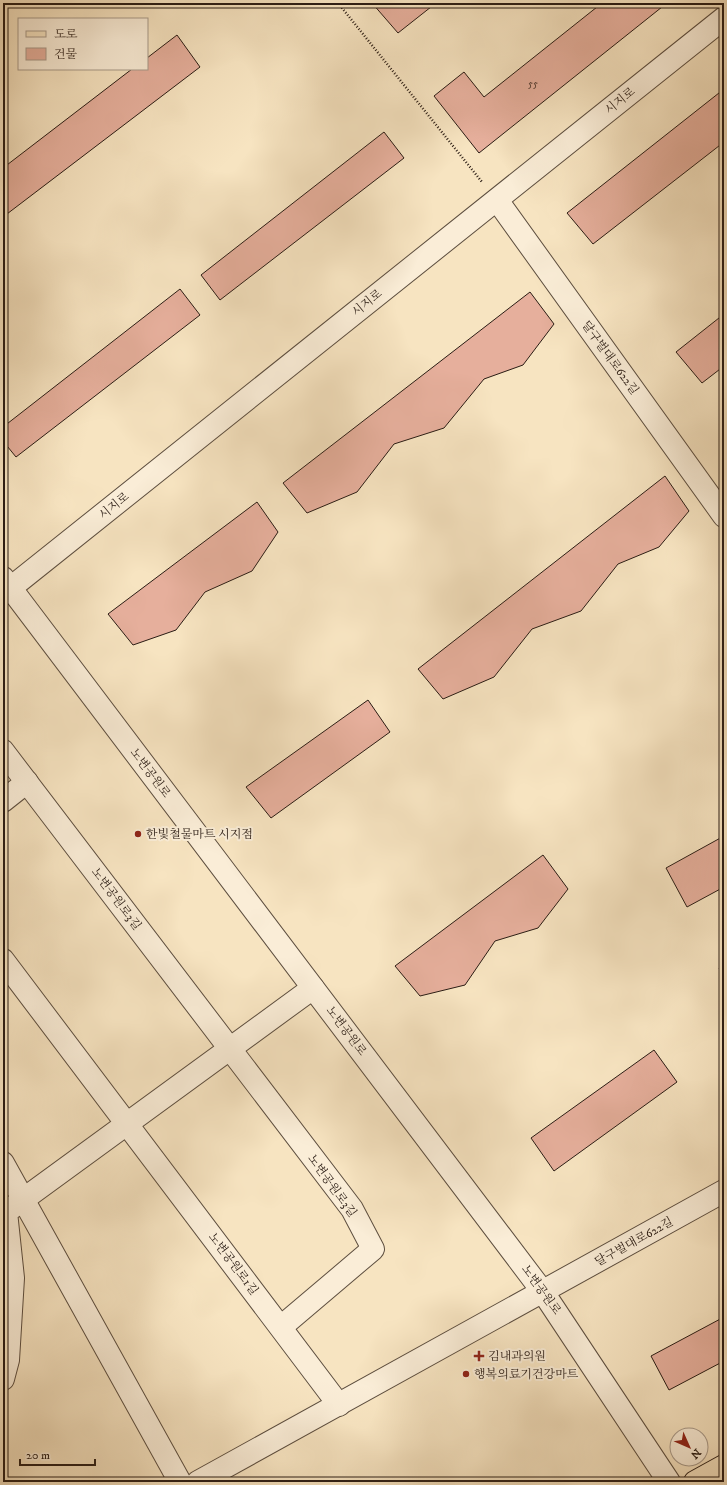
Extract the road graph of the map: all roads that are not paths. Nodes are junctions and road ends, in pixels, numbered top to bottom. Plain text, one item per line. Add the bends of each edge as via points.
1 (724, 18) edge
2 (496, 200) junction
3 (724, 516) edge
4 (6, 587) edge
5 (3, 751) edge
6 (27, 782) junction
7 (3, 801) edge
8 (3, 960) edge
9 (313, 988) junction
10 (229, 1048) junction
11 (127, 1124) junction
12 (3, 1163) edge
13 (724, 1191) edge
14 (23, 1198) junction
15 (544, 1292) junction
16 (280, 1327) junction
17 (3, 1379) edge
18 (339, 1405) junction
19 (724, 1466) edge
20 (180, 1482) edge
21 (198, 1482) edge
22 (670, 1482) edge
23 (695, 1482) edge

1 - 2 street, 시지로
2 - 3 street, 달구벌대로622길
2 - 4 street, 시지로
4 - 9 street, 노변공원로
5 - 6 street, 노변공원로3길
6 - 7 street
6 - 10 street, 노변공원로3길
8 - 11 street
9 - 10 street
9 - 15 street, 노변공원로
10 - 11 street
10 - 16 street, 노변공원로3길 via 352,1209 373,1249
11 - 14 street
11 - 16 street, 노변공원로1길
12 - 14 street
13 - 15 street, 달구벌대로622길
14 - 17 street via 6,1212 13,1278 8,1360
14 - 20 street
15 - 18 street
15 - 22 street, 노변공원로
16 - 18 street, 노변공원로1길
18 - 21 street
19 - 23 main road

